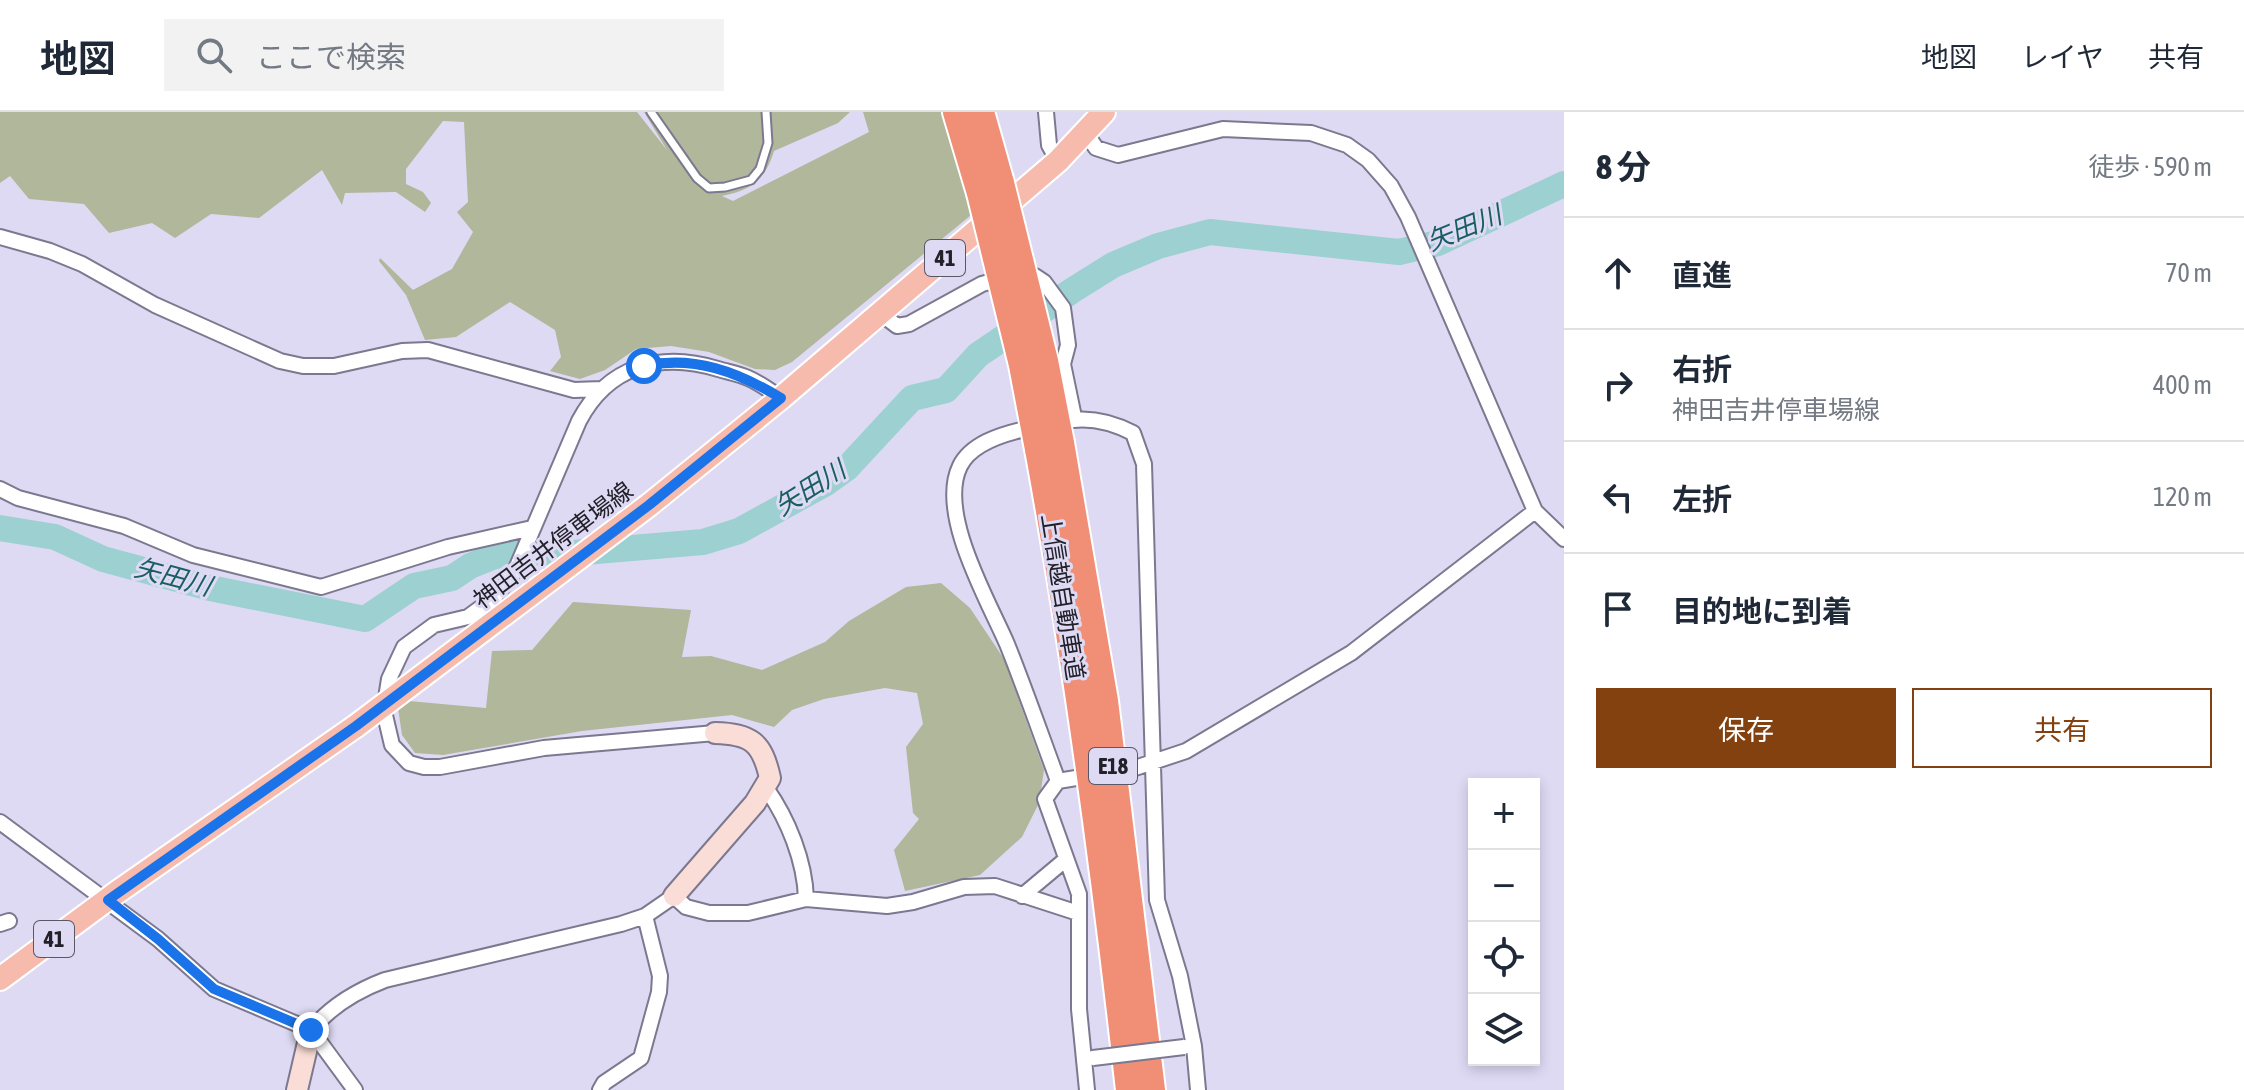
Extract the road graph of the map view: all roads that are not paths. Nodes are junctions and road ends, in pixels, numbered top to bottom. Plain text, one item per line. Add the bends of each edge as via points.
1 (651, 112) edge
2 (766, 112) edge
3 (956, 112) edge
4 (981, 112) edge
5 (1046, 112) edge
6 (1104, 112) edge
7 (1086, 133) junction
8 (1058, 161) junction
9 (990, 188) junction
10 (0, 237) edge
11 (880, 313) junction
12 (601, 389) junction
13 (781, 398) junction
14 (1074, 417) junction
15 (1050, 446) junction
16 (0, 489) edge
17 (1535, 511) junction
18 (530, 535) junction
19 (1564, 539) edge
20 (715, 733) joint
21 (1151, 764) junction
22 (1129, 770) dead end
23 (1076, 778) dead end
24 (1058, 781) junction
25 (766, 788) junction
26 (0, 822) edge
27 (1065, 860) junction
28 (674, 896) junction
29 (1022, 896) junction
30 (806, 899) junction
31 (108, 900) junction
32 (1078, 913) junction
33 (645, 916) junction
34 (0, 979) edge
35 (311, 1030) junction
36 (1189, 1046) junction
37 (1088, 1059) junction
38 (297, 1090) edge
39 (355, 1090) edge
40 (600, 1090) edge
41 (1087, 1090) edge
42 (1129, 1090) edge
43 (1152, 1090) edge
44 (1198, 1090) edge

1 - 2 lane via 709,188 751,180 760,169 768,143
3 - 9 highway, 上信越自動車道 / E18
4 - 9 highway, 上信越自動車道 / E18
5 - 8 street via 1049,145
6 - 7 main road, 神田吉井停車場線 / 41
7 - 8 main road, 神田吉井停車場線 / 41
7 - 17 street via 1096,148 1118,155 1223,129 1311,133 1347,145 1368,160 1408,217
8 - 11 main road, 神田吉井停車場線 / 41
9 - 15 highway, 上信越自動車道 / E18, bridge via 1041,345
10 - 12 street via 82,264 155,305 280,361 334,366 428,350 574,390
11 - 13 main road, 神田吉井停車場線 / 41
11 - 14 street via 897,326 909,324 982,284 1021,273 1035,276 1063,308 1068,345 1063,364
12 - 13 street via 627,371 679,362 747,378
12 - 18 street via 579,421
13 - 31 main road, 神田吉井停車場線 / 41, bridge via 649,505 356,726
14 - 21 street via 1115,423 1133,433 1144,464
14 - 24 street via 1003,434 979,446 961,464 954,489 970,564 1007,644
15 - 42 highway, 上信越自動車道 / E18
15 - 43 highway, 上信越自動車道 / E18 via 1105,701
16 - 18 street via 124,526 193,555 321,587 448,547
17 - 19 street
17 - 21 street via 1351,653 1186,751
18 - 20 street via 515,571 494,598 468,617 434,625 404,647 389,679 384,711 392,745 409,763 440,767 544,748
20 - 25 street via 752,741 765,755 770,778
21 - 22 street
21 - 36 street via 1157,900 1180,976
23 - 24 street
24 - 27 street via 1045,799
25 - 28 street
25 - 30 street via 782,811 806,879
26 - 31 street
27 - 29 street
27 - 32 street via 1079,894
28 - 30 street via 686,907 709,913 748,913
28 - 33 street
29 - 30 street via 995,886 964,887 887,906
29 - 32 street
31 - 34 main road, 神田吉井停車場線 / 41
31 - 35 street via 214,989
32 - 37 street via 1079,1009
33 - 35 street via 385,980 332,1008
33 - 40 street via 659,992 641,1058
35 - 38 street
35 - 39 street
36 - 37 street, bridge
36 - 44 street
37 - 41 street

